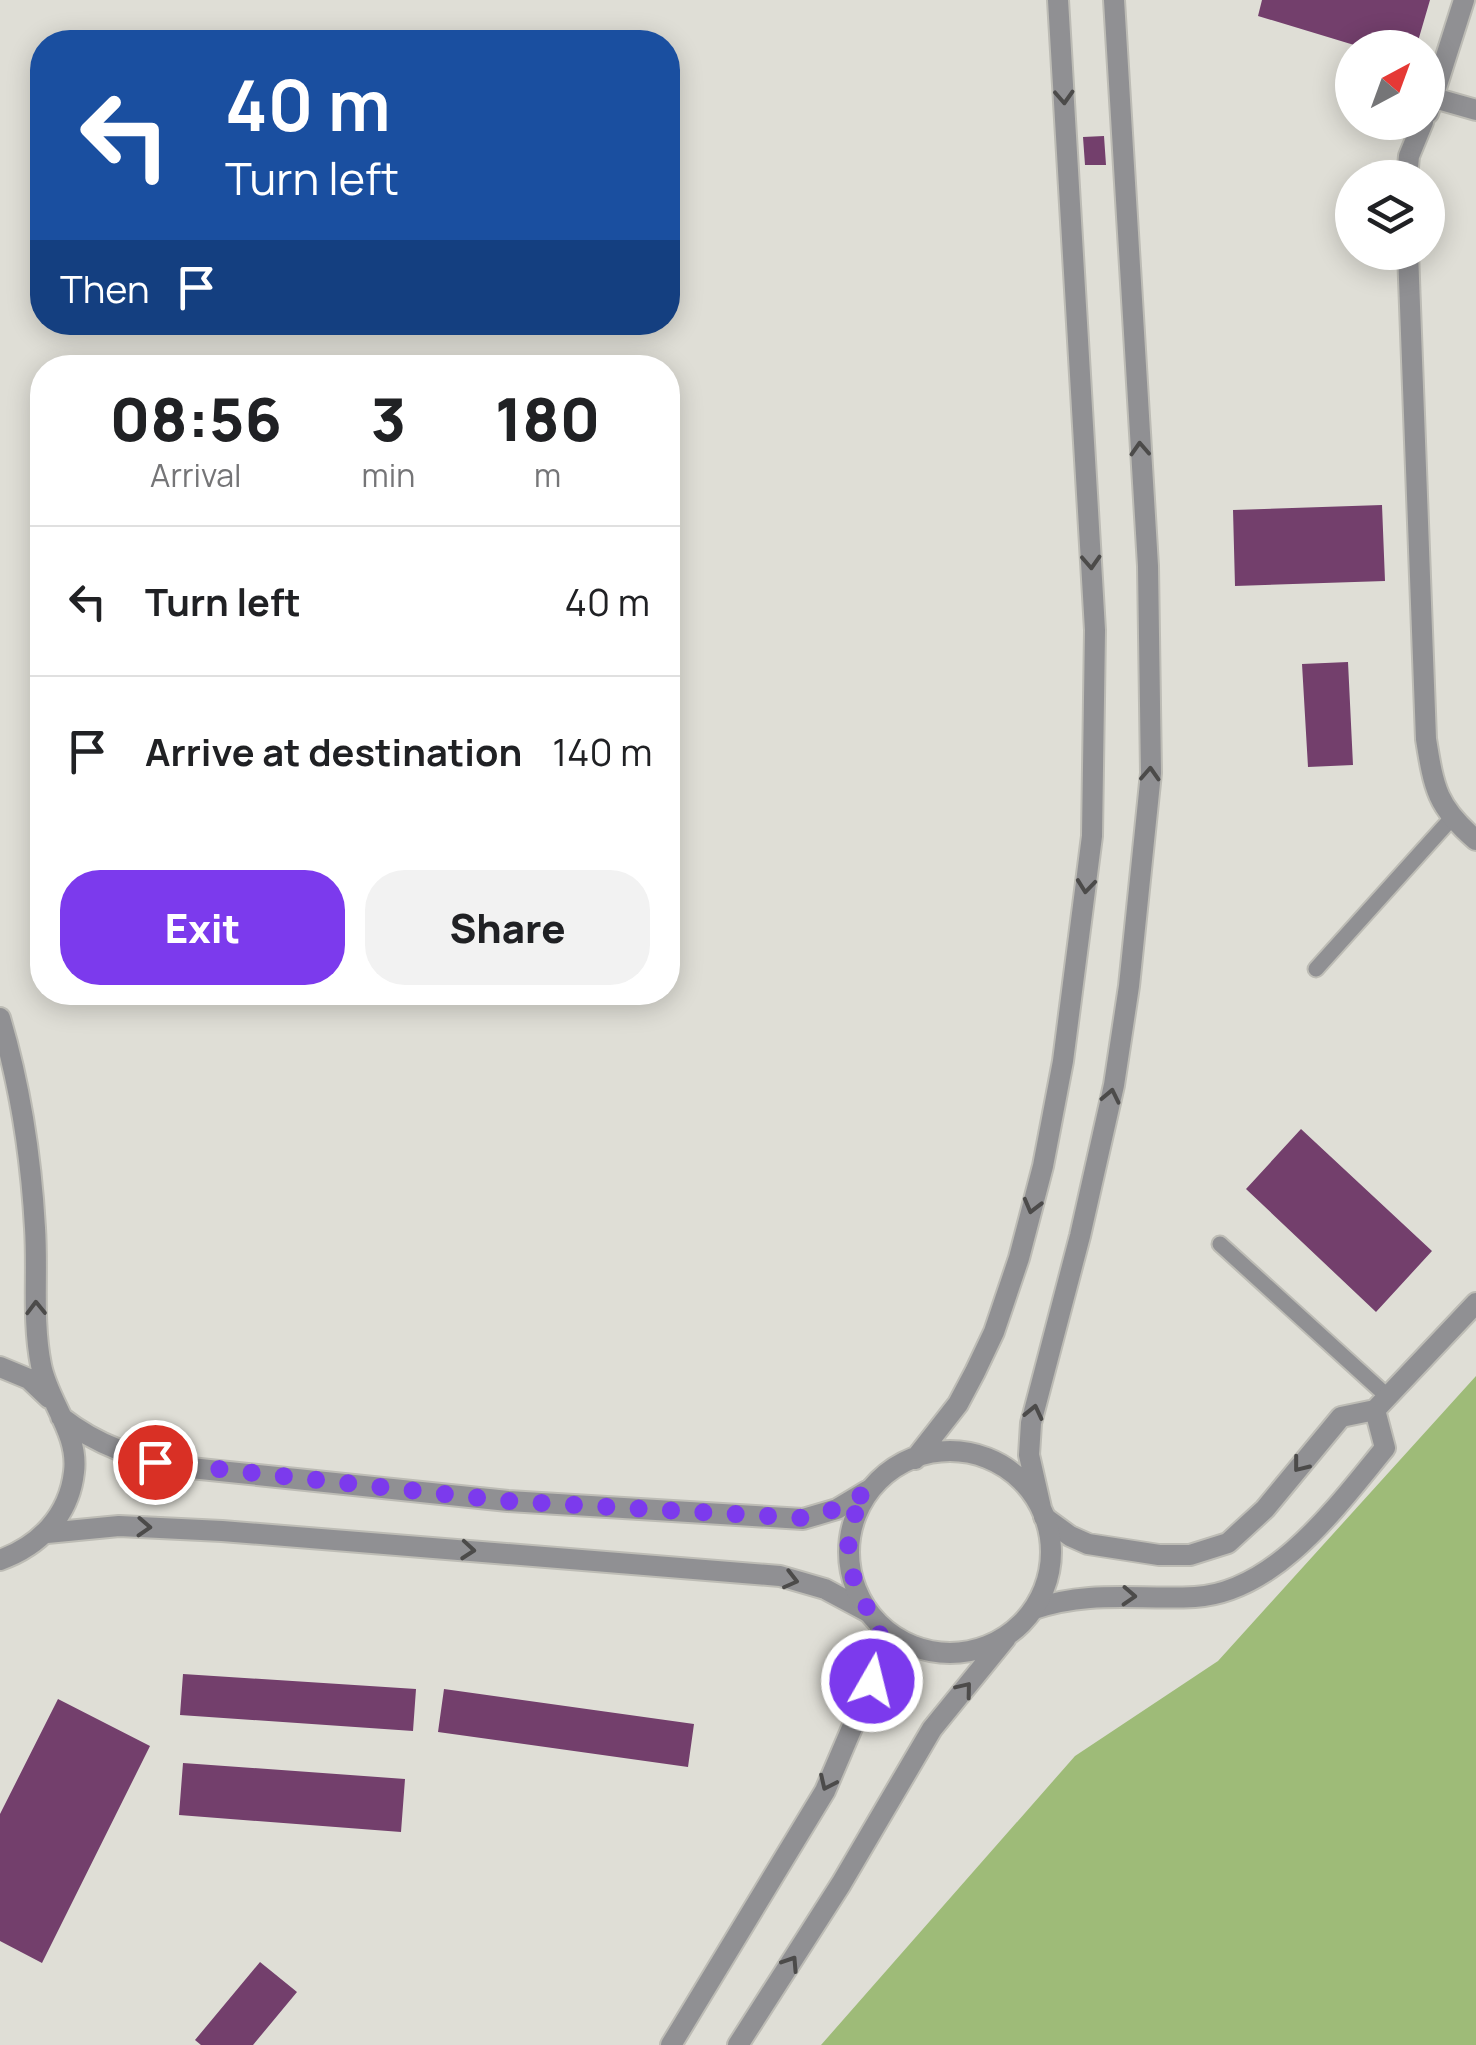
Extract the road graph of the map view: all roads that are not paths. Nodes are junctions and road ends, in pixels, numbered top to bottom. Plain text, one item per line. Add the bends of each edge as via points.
1 (1058, 0) edge
2 (1114, 0) edge
3 (1464, 0) edge
4 (1445, 61) edge
5 (1445, 107) edge
6 (1476, 110) edge
7 (1409, 270) edge
8 (1451, 819) junction
9 (1476, 840) edge
10 (1316, 970) dead end
11 (0, 1018) edge
12 (1220, 1244) dead end
13 (1476, 1303) edge
14 (0, 1367) edge
15 (1381, 1403) junction
16 (58, 1410) junction
17 (914, 1459) junction
18 (867, 1492) junction
19 (1043, 1512) junction
20 (47, 1533) junction
21 (0, 1560) edge
22 (1034, 1609) junction
23 (874, 1619) junction
24 (1009, 1635) junction
25 (671, 2045) edge
26 (738, 2045) edge

1 -> 17 street via 1094,630 1092,836 1064,1061 1019,1258 975,1372
19 -> 2 street via 1029,1455 1031,1423 1114,1085 1150,773 1148,566
3 - 4 street
5 - 6 street
7 - 8 street via 1426,740 1438,796
8 - 9 street
8 - 10 lane
16 -> 11 street via 36,1338 28,1147
12 - 15 lane
13 - 15 street
14 - 16 street via 29,1379
15 -> 19 street via 1342,1417 1228,1543 1190,1555 1088,1544
22 -> 15 street via 1088,1596 1200,1596 1243,1583 1289,1557 1385,1448
16 - 18 street via 82,1434 129,1456 181,1467 508,1501 803,1518
16 - 20 street via 71,1436 75,1470 66,1504
17 - 18 street via 892,1467
17 - 19 street via 938,1450 974,1453 1006,1467
18 - 23 street via 851,1523 848,1558
19 - 22 street via 1051,1542 1049,1577
20 - 21 street
20 -> 23 street via 120,1526 222,1531 780,1576 825,1589
22 - 24 street
23 - 24 street via 910,1646 945,1653 978,1650
23 -> 25 street via 872,1681 825,1790
26 -> 24 street via 932,1730

